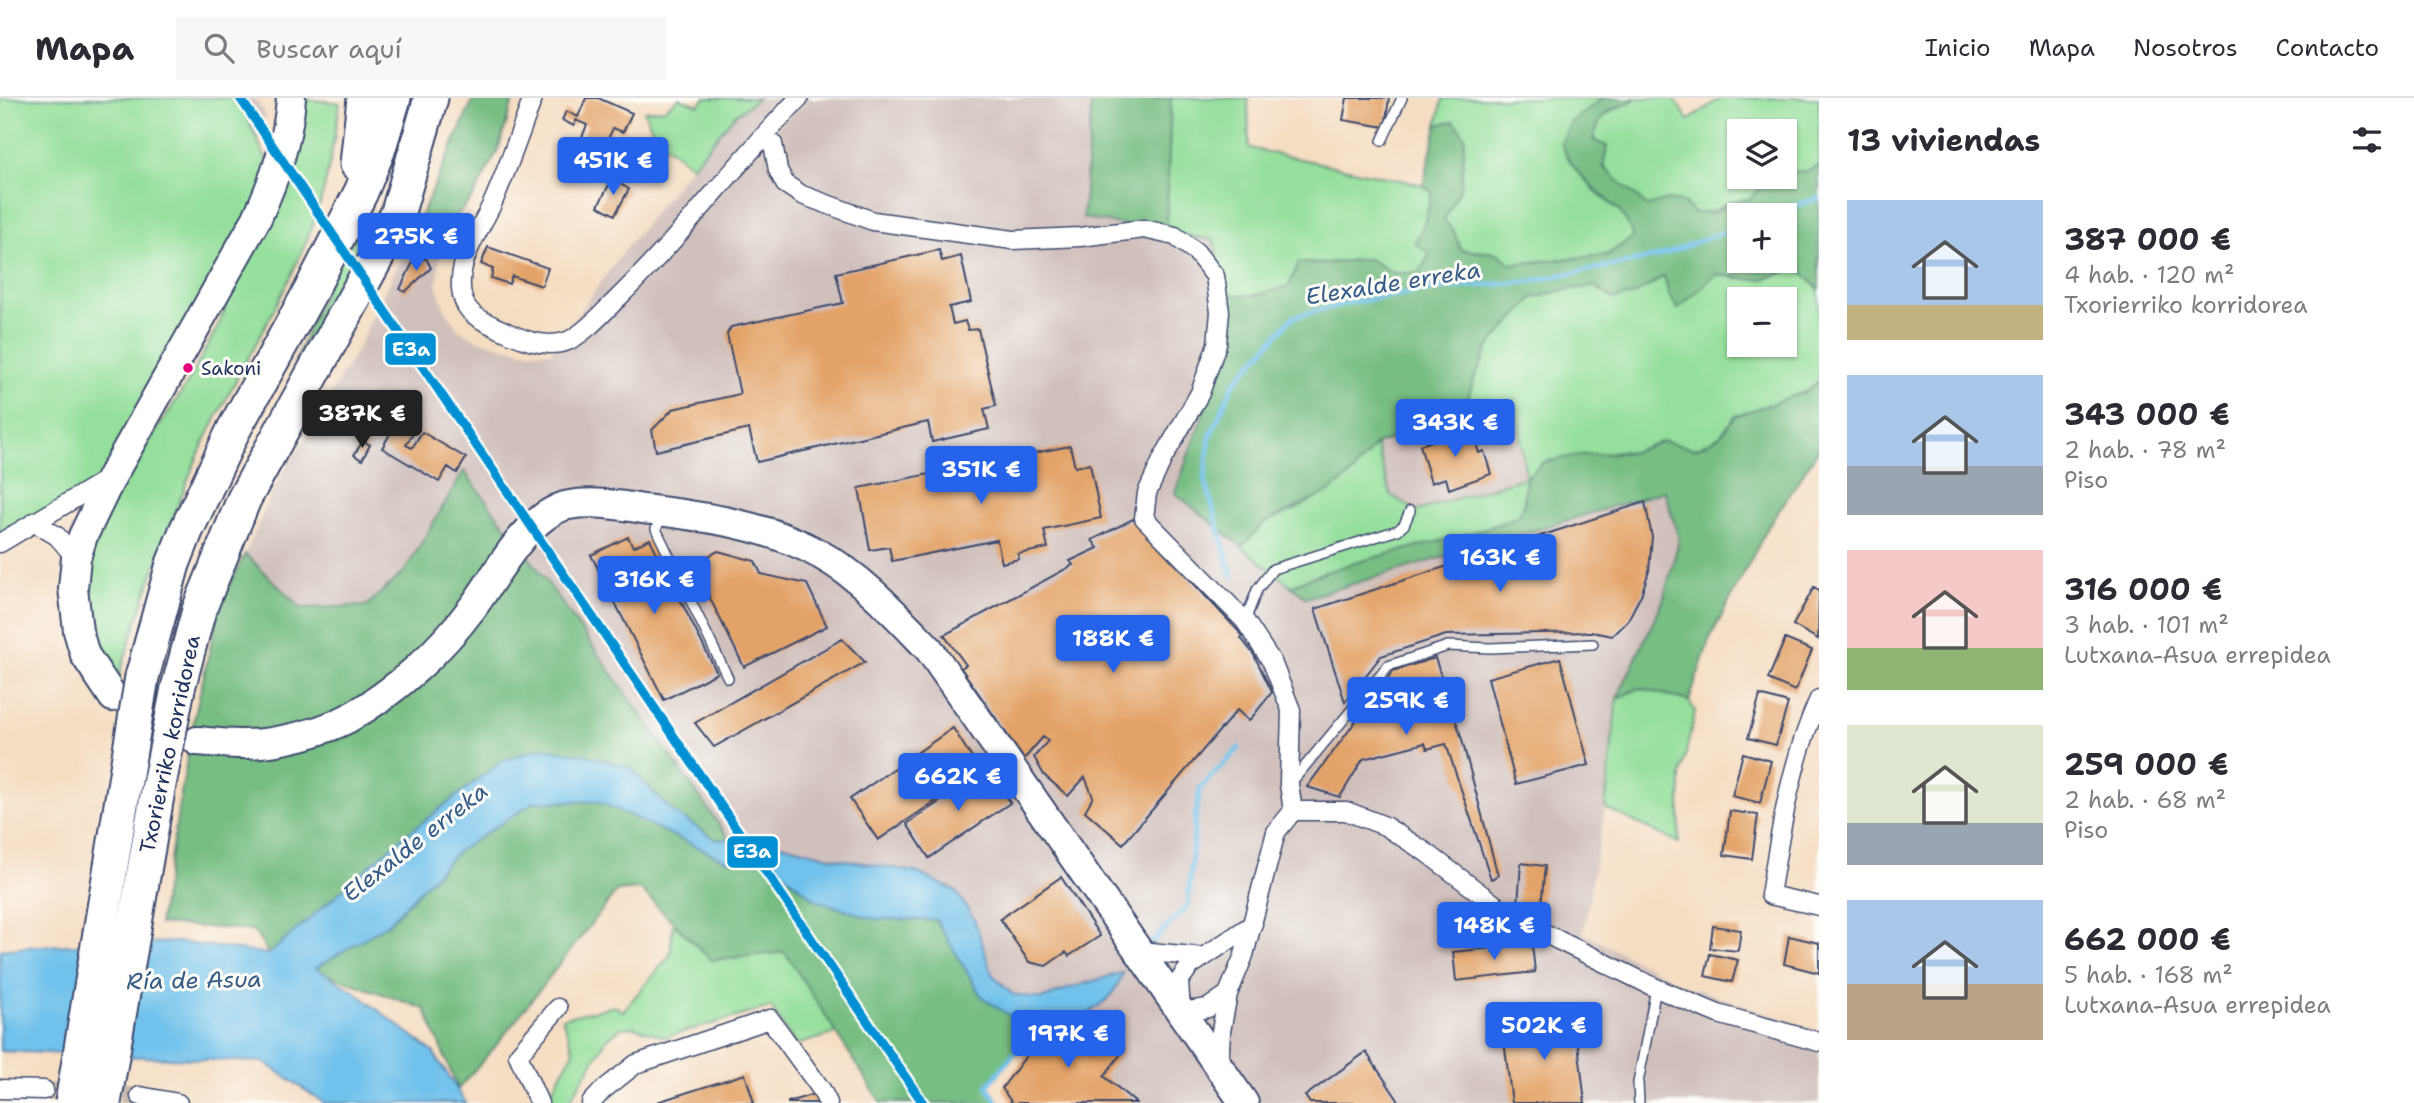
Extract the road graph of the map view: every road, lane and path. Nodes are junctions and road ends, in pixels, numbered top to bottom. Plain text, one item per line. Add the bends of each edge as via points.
1 (291, 98) edge
2 (364, 98) edge
3 (372, 98) edge
4 (394, 98) edge
5 (431, 98) edge
6 (453, 98) edge
7 (533, 98) edge
8 (799, 98) edge
9 (1402, 98) edge
10 (765, 136) junction
11 (1382, 141) dead end
12 (357, 164) junction
13 (398, 212) junction
14 (336, 238) junction
15 (112, 476) junction
16 (664, 511) junction
17 (1410, 511) dead end
18 (34, 523) junction
19 (0, 543) edge
20 (76, 558) junction
21 (1245, 621) junction
22 (1592, 644) dead end
23 (728, 678) dead end
24 (113, 697) dead end
25 (1819, 699) edge
26 (197, 741) dead end
27 (1290, 784) junction
28 (1293, 811) junction
29 (1819, 906) edge
30 (1253, 924) junction
31 (1139, 950) junction
32 (1204, 957) junction
33 (1656, 988) junction
34 (1228, 994) junction
35 (558, 1008) dead end
36 (1181, 1012) junction
37 (1819, 1042) edge
38 (1219, 1067) junction
39 (0, 1089) edge
40 (58, 1096) edge
41 (139, 1096) dead end
42 (603, 1099) edge
43 (104, 1103) edge
44 (178, 1103) edge
45 (539, 1103) edge
46 (828, 1103) edge
47 (1244, 1103) edge
48 (1639, 1103) edge

1 - 15 main road via 284,149 257,218
2 - 12 highway
3 - 12 highway
4 - 14 highway, Txorierriko korridorea via 378,151
5 - 13 highway, Txorierriko korridorea
6 - 13 highway
7 - 10 street via 469,250 461,282 467,308 478,319 543,344 568,341 596,320 645,272
8 - 10 street
9 - 11 lane
10 - 21 street via 773,144 785,184 802,195 873,221 1013,240 1144,229 1175,236 1196,252 1215,276 1220,312 1217,344 1200,393 1147,493 1144,518
12 - 14 highway
13 - 43 highway, Txorierriko korridorea, bridge via 244,499 199,610 155,803
14 - 40 highway, Txorierriko korridorea, bridge via 233,431 173,564 142,677
15 - 18 street
15 - 20 main road
16 - 23 lane via 656,529
16 - 26 main road via 603,503 566,505 545,516 525,535 455,631 416,670 346,719 270,742
16 - 31 main road via 784,538 822,555 874,594 929,649
17 - 21 lane via 1398,530 1273,569 1257,590
18 - 19 street
18 - 20 street via 57,536
20 - 24 main road via 73,588 78,631 85,655
21 - 27 street via 1272,662 1291,710
22 - 27 lane via 1448,646 1388,666
25 - 29 street via 1800,746 1770,895
27 - 28 street
28 - 30 street via 1276,832
28 - 33 street via 1346,811 1385,825 1506,913
30 - 32 street
30 - 34 street
31 - 32 street
31 - 36 main road
32 - 36 street via 1179,981
33 - 37 street via 1718,1014
33 - 48 lane via 1638,1083
34 - 36 street via 1208,1008
34 - 38 street
35 - 45 street via 518,1055
36 - 38 main road
38 - 47 main road
39 - 40 street
41 - 44 street
42 - 46 street via 636,1065 770,1019

